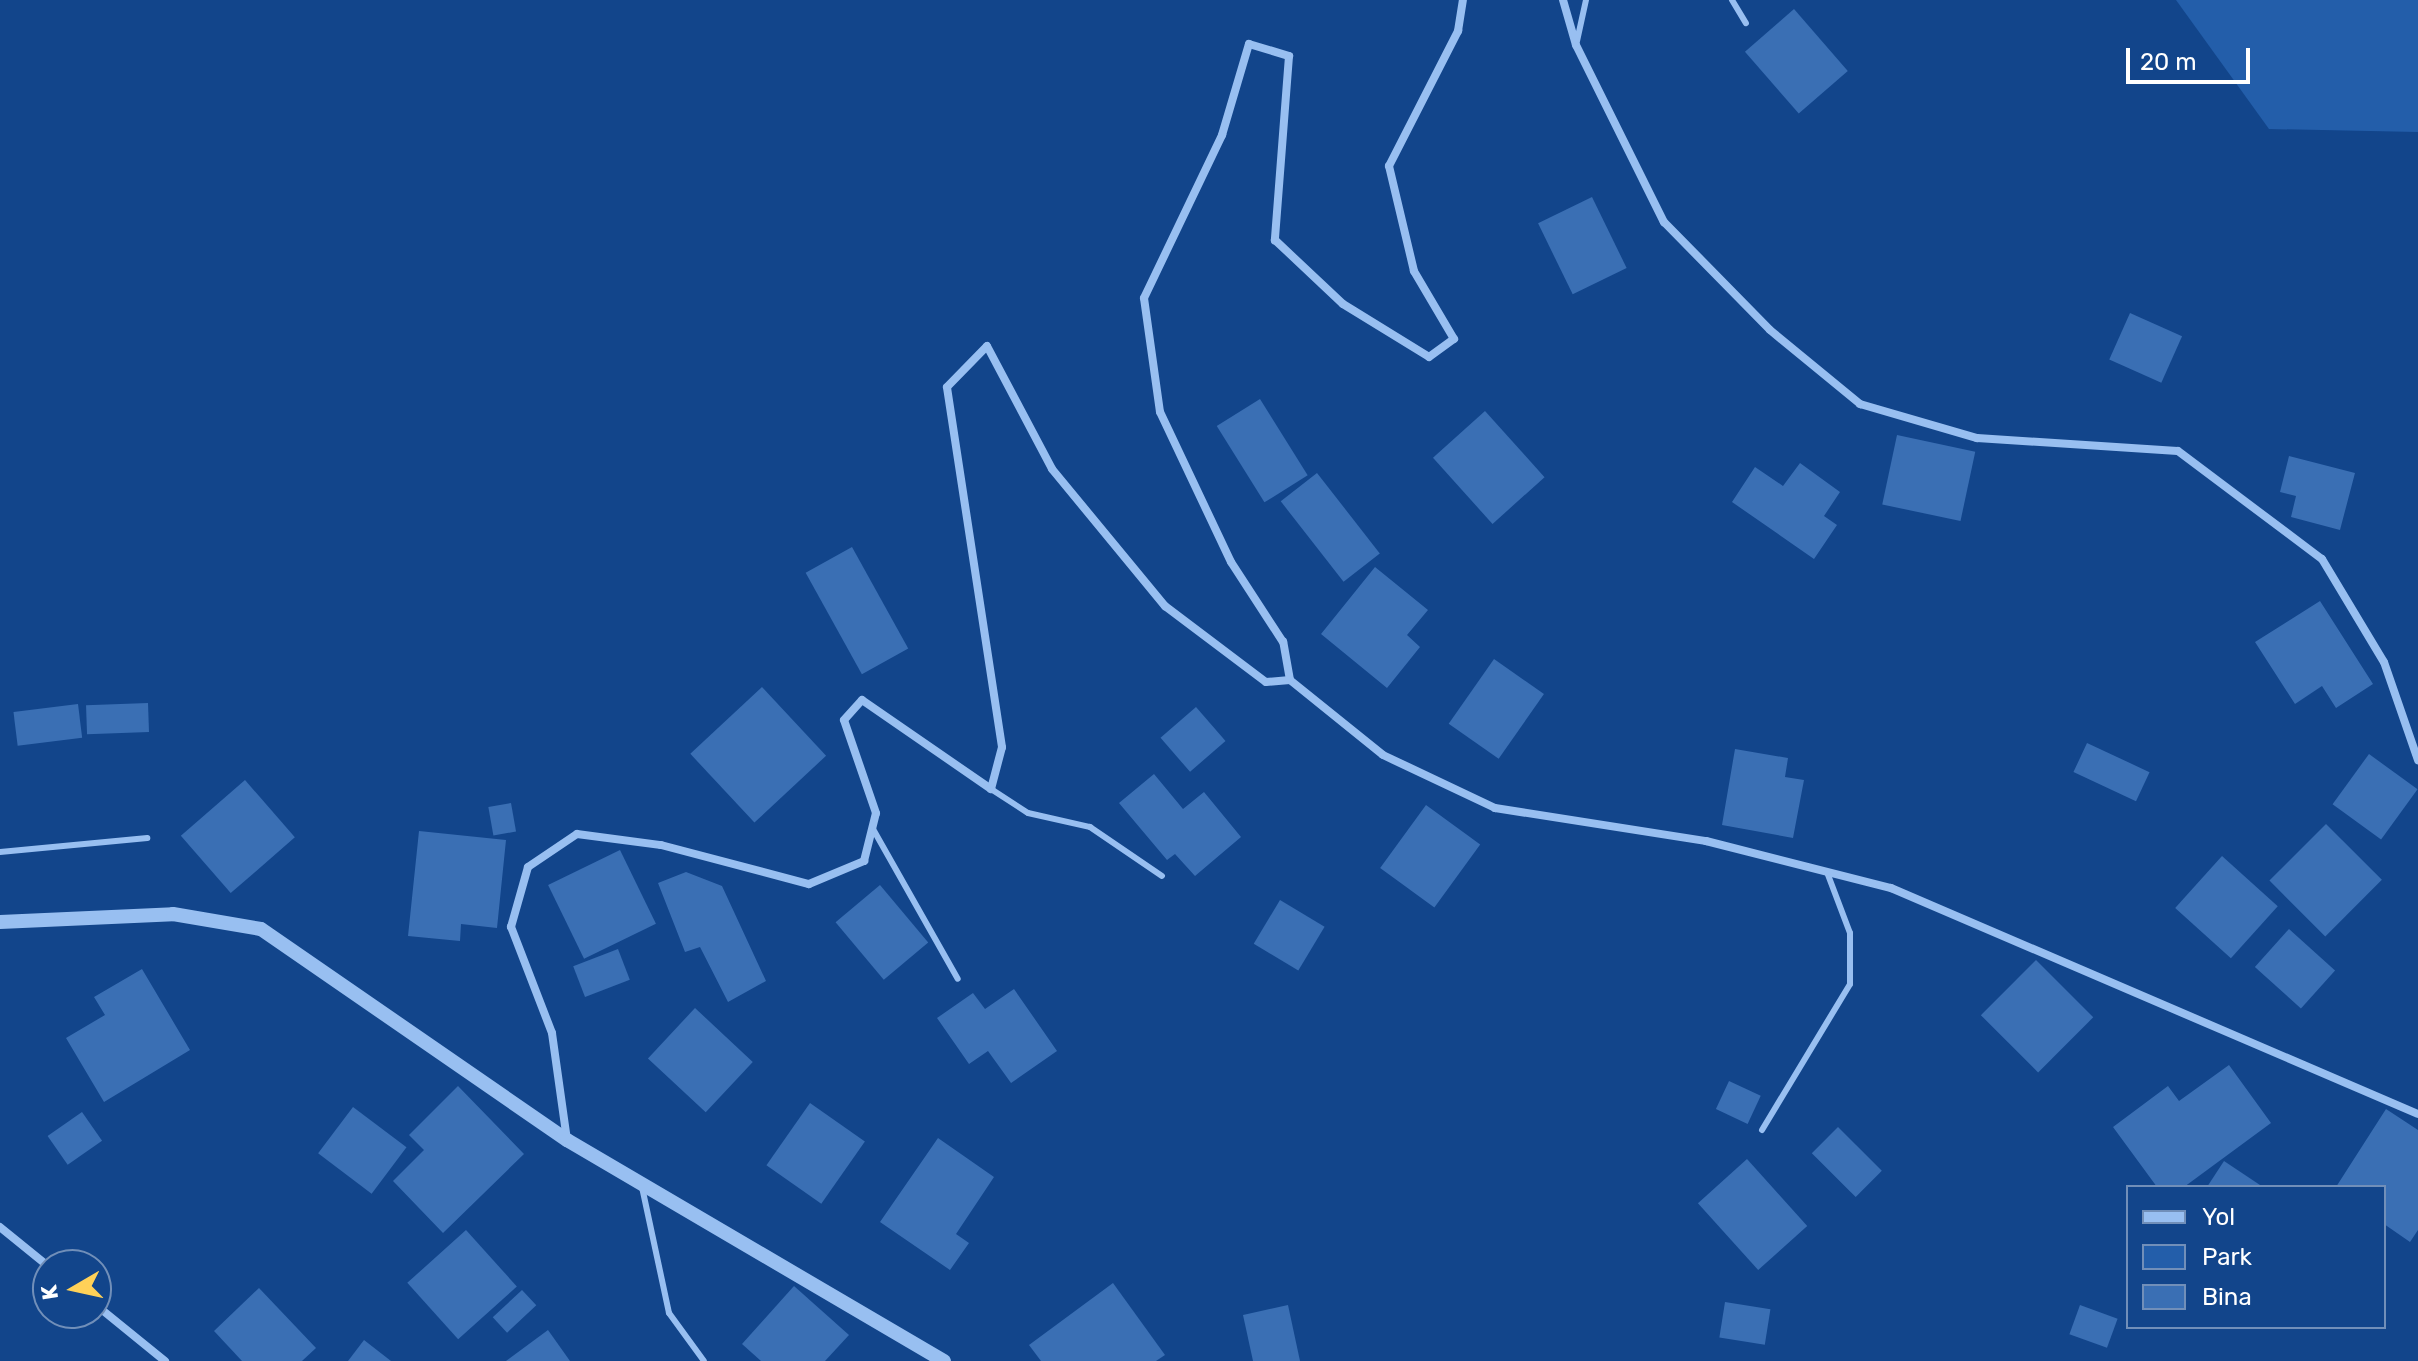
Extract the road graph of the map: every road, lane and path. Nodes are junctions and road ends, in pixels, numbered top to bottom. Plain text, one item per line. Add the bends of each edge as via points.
1 (1463, 0) edge
2 (1563, 0) edge
3 (1586, 0) edge
4 (1732, 0) edge
5 (1746, 23) dead end
6 (1576, 45) junction
7 (1290, 680) junction
8 (2418, 760) edge
9 (991, 789) junction
10 (872, 828) junction
11 (147, 838) dead end
12 (0, 852) edge
13 (1826, 869) junction
14 (1162, 876) dead end
15 (0, 922) edge
16 (958, 979) dead end
17 (2418, 1114) edge
18 (1762, 1130) dead end
19 (567, 1140) junction
20 (641, 1183) junction
21 (0, 1227) edge
22 (32, 1253) edge
23 (112, 1318) edge
24 (165, 1361) edge
25 (704, 1361) edge
26 (944, 1361) edge

1 - 7 street via 1458,31 1389,166 1414,271 1454,339 1429,357 1343,304 1275,240 1289,56 1249,44 1222,135 1144,298 1160,412 1231,562 1283,642
2 - 6 street
3 - 6 lane
4 - 5 lane
6 - 8 street via 1664,222 1770,330 1860,404 1977,438 2178,451 2322,559 2384,662
7 - 9 street via 1266,682 1165,606 1052,469 987,346 947,387 1002,747
7 - 13 street via 1383,755 1495,808
9 - 10 street via 862,700 844,720 876,813
9 - 14 lane via 1028,813 1090,827
10 - 16 lane
10 - 19 street via 864,861 809,884 661,845 577,834 528,867 511,927 552,1033
11 - 12 lane
13 - 17 street via 1905,894
13 - 18 lane via 1850,933 1850,984
15 - 19 street via 173,914 261,929
19 - 20 street
20 - 25 lane via 669,1313
20 - 26 street
21 - 22 street
23 - 24 street

